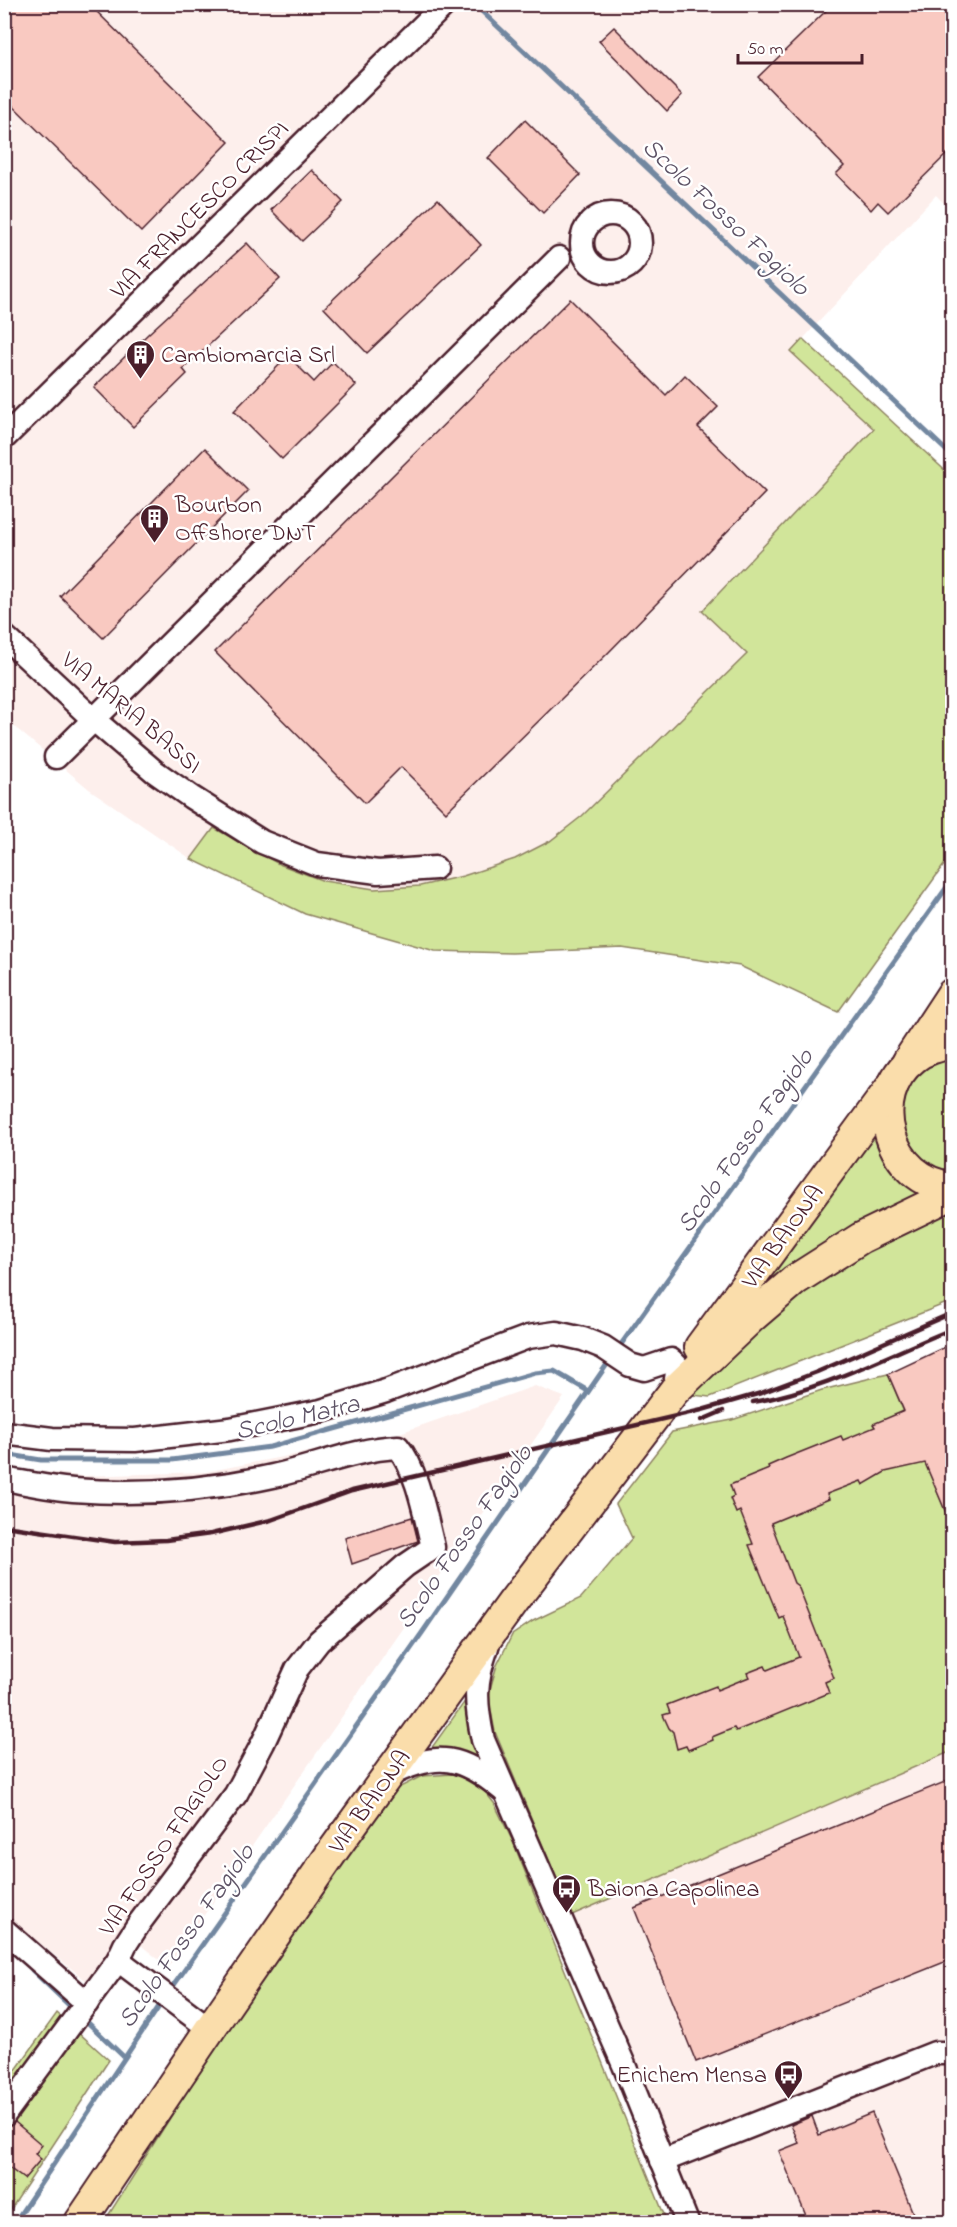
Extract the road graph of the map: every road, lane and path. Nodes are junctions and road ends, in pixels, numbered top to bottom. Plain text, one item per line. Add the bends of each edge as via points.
1 (438, 11) edge
2 (588, 225) junction
3 (584, 255) junction
4 (559, 258) junction
5 (4, 438) edge
6 (4, 636) edge
7 (93, 719) junction
8 (56, 757) dead end
9 (435, 868) dead end
10 (952, 994) edge
11 (952, 1043) edge
12 (896, 1078) junction
13 (952, 1187) edge
14 (952, 1194) edge
15 (674, 1391) junction
16 (4, 1433) edge
17 (4, 1479) edge
18 (492, 1630) junction
19 (387, 1776) junction
20 (504, 1791) junction
21 (4, 1930) edge
22 (118, 1960) junction
23 (81, 2010) junction
24 (199, 2021) junction
25 (952, 2053) edge
26 (4, 2115) edge
27 (662, 2161) junction
28 (80, 2223) edge
29 (687, 2223) edge

1 - 5 street, VIA FRANCESCO CRISPI
2 - 3 street via 582,240
2 - 3 street via 603,215 622,216 636,228 639,246 632,263 615,272 597,268
2 - 4 street
3 - 4 street
4 - 7 street
6 - 7 street, VIA MARIA BASSI
7 - 8 street
7 - 9 street, VIA MARIA BASSI via 154,771 262,842 317,864 378,872
10 - 12 main road
11 - 12 main road via 914,1058
12 - 13 main road via 887,1101 886,1121 891,1140 913,1172 930,1182
12 - 15 main road, VIA BAIONA via 700,1348
14 - 15 main road, VIA BAIONA via 861,1238 795,1280
15 - 16 street via 678,1367 671,1359 644,1369 583,1338 556,1333 528,1337 386,1391 321,1410 230,1429 135,1440 52,1439
15 - 18 main road, VIA BAIONA
17 - 22 street, VIA FOSSO FAGIOLO via 111,1492 196,1488 273,1476 398,1446 417,1486 433,1546 319,1641 297,1669 236,1794 124,1945
18 - 19 main road, VIA BAIONA
18 - 20 street via 480,1668 476,1706 483,1740
19 - 20 street via 413,1763 439,1759 462,1762
19 - 24 main road, VIA BAIONA
20 - 27 street
21 - 23 street
22 - 23 street, VIA FOSSO FAGIOLO
22 - 24 street, VIA FOSSO FAGIOLO
23 - 26 street, VIA FOSSO FAGIOLO
24 - 28 main road, VIA BAIONA
25 - 27 street via 935,2053
27 - 29 street

